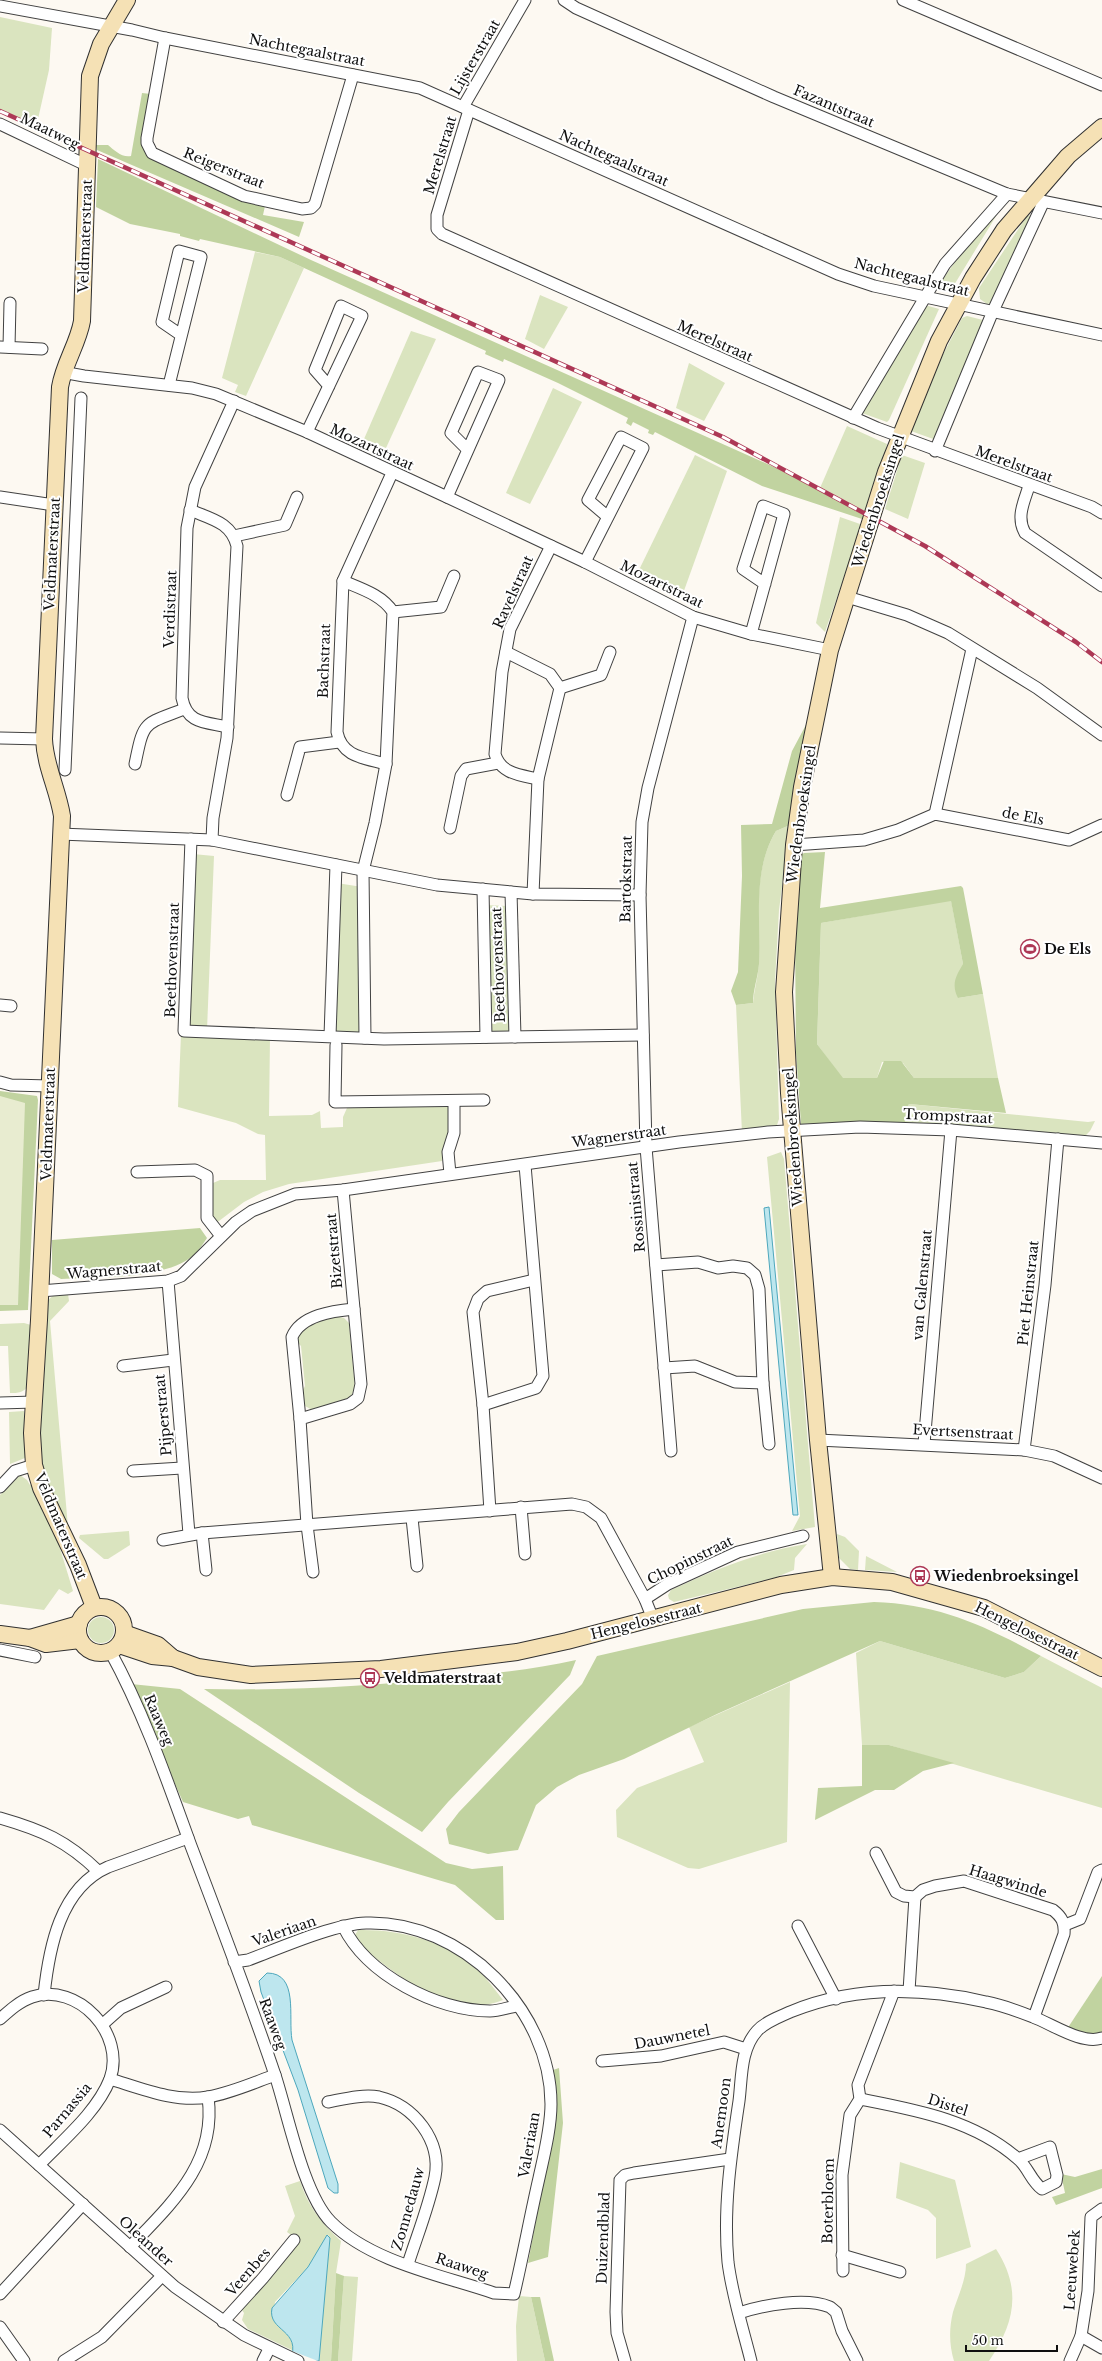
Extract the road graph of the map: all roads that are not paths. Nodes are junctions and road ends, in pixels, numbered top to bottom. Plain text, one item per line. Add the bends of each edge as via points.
1 (127, 0) edge
2 (525, 0) edge
3 (564, 0) edge
4 (903, 0) edge
5 (0, 6) edge
6 (110, 26) junction
7 (165, 38) junction
8 (354, 75) junction
9 (1102, 85) edge
10 (466, 109) junction
11 (0, 124) edge
12 (1102, 127) edge
13 (88, 166) junction
14 (1007, 194) junction
15 (1035, 201) junction
16 (1102, 213) edge
17 (926, 297) junction
18 (10, 303) dead end
19 (959, 304) junction
20 (994, 311) junction
21 (181, 335) junction
22 (1102, 336) edge
23 (4, 347) edge
24 (42, 349) dead end
25 (62, 372) junction
26 (169, 385) junction
27 (329, 386) junction
28 (81, 398) dead end
29 (234, 401) junction
30 (853, 418) junction
31 (307, 432) junction
32 (899, 437) junction
33 (468, 450) junction
34 (935, 450) junction
35 (392, 473) junction
36 (56, 477) junction
37 (77, 478) junction
38 (1029, 486) junction
39 (297, 497) dead end
40 (447, 497) junction
41 (0, 498) edge
42 (54, 506) junction
43 (190, 510) junction
44 (1102, 513) edge
45 (608, 516) junction
46 (234, 536) junction
47 (550, 546) junction
48 (585, 562) junction
49 (454, 576) dead end
50 (343, 581) junction
51 (765, 584) junction
52 (1102, 586) edge
53 (847, 597) junction
54 (393, 612) junction
55 (693, 617) junction
56 (48, 632) junction
57 (70, 633) junction
58 (751, 634) junction
59 (972, 649) junction
60 (830, 650) junction
61 (506, 652) junction
62 (610, 652) dead end
63 (560, 688) junction
64 (184, 709) junction
65 (228, 727) junction
66 (1102, 735) edge
67 (0, 738) edge
68 (44, 739) junction
69 (339, 742) junction
70 (498, 763) junction
71 (135, 764) dead end
72 (386, 764) junction
73 (65, 770) dead end
74 (538, 779) junction
75 (287, 795) dead end
76 (935, 814) junction
77 (1102, 825) edge
78 (450, 828) dead end
79 (60, 834) junction
80 (191, 839) junction
81 (212, 840) junction
82 (794, 845) junction
83 (336, 865) junction
84 (363, 871) junction
85 (483, 889) junction
86 (511, 892) junction
87 (533, 894) junction
88 (640, 895) junction
89 (0, 1005) edge
90 (12, 1006) dead end
91 (642, 1034) junction
92 (486, 1037) junction
93 (516, 1037) junction
94 (365, 1038) junction
95 (333, 1041) junction
96 (0, 1082) edge
97 (50, 1086) junction
98 (484, 1100) dead end
99 (454, 1102) junction
100 (951, 1130) junction
101 (792, 1131) junction
102 (1058, 1139) junction
103 (1102, 1143) edge
104 (646, 1147) junction
105 (526, 1165) junction
106 (137, 1172) dead end
107 (450, 1174) junction
108 (344, 1190) junction
109 (221, 1236) junction
110 (656, 1265) junction
111 (534, 1280) junction
112 (168, 1281) junction
113 (40, 1291) junction
114 (354, 1309) junction
115 (173, 1360) junction
116 (123, 1366) dead end
117 (664, 1368) junction
118 (763, 1383) junction
119 (34, 1402) junction
120 (0, 1403) edge
121 (483, 1404) junction
122 (300, 1418) junction
123 (818, 1440) junction
124 (769, 1444) dead end
125 (924, 1444) junction
126 (1024, 1450) junction
127 (671, 1451) dead end
128 (34, 1465) junction
129 (182, 1468) junction
130 (133, 1471) dead end
131 (1102, 1478) edge
132 (0, 1487) edge
133 (521, 1507) junction
134 (490, 1511) junction
135 (412, 1518) junction
136 (307, 1525) junction
137 (202, 1533) junction
138 (189, 1534) junction
139 (803, 1536) dead end
140 (163, 1540) dead end
141 (525, 1554) dead end
142 (417, 1566) dead end
143 (206, 1570) dead end
144 (313, 1572) dead end
145 (832, 1577) junction
146 (645, 1599) junction
147 (94, 1608) junction
148 (653, 1619) junction
149 (79, 1632) junction
150 (0, 1634) edge
151 (30, 1638) junction
152 (118, 1643) junction
153 (0, 1650) edge
154 (13, 1653) junction
155 (35, 1657) dead end
156 (1102, 1668) edge
157 (0, 1818) edge
158 (188, 1838) junction
159 (876, 1853) dead end
160 (1102, 1870) edge
161 (98, 1871) junction
162 (915, 1897) junction
163 (1065, 1925) junction
164 (343, 1926) junction
165 (798, 1926) dead end
166 (234, 1962) junction
167 (166, 1987) dead end
168 (894, 1991) junction
169 (909, 1991) junction
170 (44, 1995) junction
171 (836, 1999) junction
172 (518, 2006) junction
173 (1034, 2017) junction
174 (0, 2019) edge
175 (103, 2024) junction
176 (1102, 2038) edge
177 (746, 2048) junction
178 (602, 2061) dead end
179 (275, 2075) junction
180 (110, 2079) junction
181 (208, 2097) junction
182 (860, 2099) junction
183 (328, 2102) dead end
184 (0, 2130) edge
185 (730, 2159) junction
186 (1018, 2159) dead end
187 (39, 2165) junction
188 (83, 2204) junction
189 (1102, 2209) edge
190 (294, 2240) dead end
191 (130, 2247) junction
192 (842, 2255) junction
193 (408, 2264) junction
194 (843, 2271) dead end
195 (900, 2272) dead end
196 (162, 2276) junction
197 (0, 2294) edge
198 (514, 2294) joint
199 (739, 2313) junction
200 (223, 2322) junction
201 (0, 2327) edge
202 (1081, 2336) junction
203 (1102, 2348) edge
204 (269, 2349) junction
205 (24, 2361) edge
206 (64, 2361) edge
207 (263, 2361) edge
208 (298, 2361) edge
209 (625, 2361) edge
210 (751, 2361) edge
211 (857, 2361) edge
212 (1070, 2361) edge

1 - 6 street, Veldmaterstraat
2 - 10 street, Lijsterstraat
3 - 14 street, Fazantstraat via 576,8 774,97
4 - 9 street
5 - 6 street, Nachtegaalstraat
6 - 7 street, Nachtegaalstraat
6 - 13 street, Veldmaterstraat via 94,59 90,76
7 - 8 street, Nachtegaalstraat
7 - 8 street, Reigerstraat via 147,138 152,153 244,196 302,209 311,208 315,204
8 - 10 street, Nachtegaalstraat via 420,88
10 - 17 street, Nachtegaalstraat via 838,274 874,286
10 - 30 street, Merelstraat via 437,215 437,229 442,234
11 - 13 street, Maatweg
12 - 15 street, Wiedenbroeksingel via 1068,156
13 - 25 street, Veldmaterstraat via 82,321 76,342
14 - 15 street, Fazantstraat
14 - 17 street via 945,264
15 - 16 street, Fazantstraat
15 - 19 street, Wiedenbroeksingel via 999,237
15 - 20 street, Wiedenbroeksingel
17 - 19 street, Nachtegaalstraat
17 - 30 street
18 - 23 street
19 - 20 street, Nachtegaalstraat
19 - 32 street, Wiedenbroeksingel via 939,341
20 - 22 street, Nachtegaalstraat
20 - 34 street, Wiedenbroeksingel
21 - 21 street via 162,322 179,251 201,257
21 - 26 street
23 - 24 street
25 - 26 street, Mozartstraat
25 - 36 street, Veldmaterstraat
26 - 29 street, Mozartstraat via 192,388
27 - 27 street, Mozartstraat via 315,370 341,306 362,316
27 - 31 street, Mozartstraat
28 - 37 street, Veldmaterstraat
29 - 31 street, Mozartstraat
29 - 43 street, Verdistraat via 195,487
30 - 32 street, Merelstraat
31 - 35 street, Mozartstraat
32 - 34 street, Merelstraat
32 - 53 street, Wiedenbroeksingel
33 - 33 street via 451,433 478,372 499,380
33 - 40 street
34 - 38 street, Merelstraat
35 - 40 street, Mozartstraat
35 - 50 street, Bachstraat
36 - 37 street, Veldmaterstraat
36 - 42 street, Veldmaterstraat
37 - 57 street, Veldmaterstraat
38 - 44 street, Merelstraat
38 - 52 street via 1020,516 1025,533
39 - 46 street via 285,525
40 - 47 street, Mozartstraat
41 - 42 street
42 - 56 street, Veldmaterstraat
43 - 46 street via 228,527
43 - 64 street, Verdistraat via 187,528 182,682
45 - 45 street via 588,500 621,437 643,448
45 - 48 street
46 - 65 street via 237,546
47 - 48 street, Mozartstraat
47 - 61 street, Ravelstraat via 510,629
48 - 55 street, Mozartstraat
49 - 54 street via 441,607
50 - 54 street via 375,595 387,603
50 - 69 street, Bachstraat via 336,732
51 - 51 street via 743,568 763,506 784,514
51 - 58 street
53 - 59 street via 907,615 948,633
53 - 60 street, Wiedenbroeksingel
54 - 72 street
55 - 58 street, Mozartstraat
55 - 88 street, Bartokstraat via 648,788 642,822
56 - 57 street
56 - 68 street, Veldmaterstraat
57 - 73 street, Veldmaterstraat
58 - 60 street, Mozartstraat
59 - 66 street via 1037,688
59 - 76 street
60 - 82 street, Wiedenbroeksingel via 802,787
61 - 63 street, Ravelstraat via 550,674
61 - 70 street, Ravelstraat via 495,754
62 - 63 street via 601,675
63 - 74 street
64 - 65 street via 198,721
64 - 71 street via 150,722 142,731
65 - 81 street via 213,818
67 - 68 street
68 - 79 street, Veldmaterstraat via 47,765 60,802
69 - 72 street via 346,751
69 - 75 street via 300,746
70 - 74 street via 507,771
70 - 78 street via 466,769 461,776
72 - 84 street
74 - 87 street
76 - 77 street, de Els via 1069,840
76 - 82 street via 898,830 864,840
79 - 80 street, Beethovenstraat
79 - 97 street, Veldmaterstraat
80 - 81 street, Beethovenstraat
80 - 95 street, Beethovenstraat via 184,1031
81 - 83 street, Beethovenstraat
82 - 101 street, Wiedenbroeksingel via 784,992
83 - 84 street, Beethovenstraat
83 - 95 street
84 - 85 street, Beethovenstraat via 438,885
84 - 94 street
85 - 86 street, Beethovenstraat
85 - 92 street, Beethovenstraat
86 - 87 street, Beethovenstraat
86 - 93 street, Beethovenstraat
87 - 88 street, Beethovenstraat
88 - 91 street, Bartokstraat
89 - 90 street
91 - 93 street, Beethovenstraat
91 - 104 street, Bartokstraat
92 - 93 street, Beethovenstraat
92 - 94 street, Beethovenstraat
94 - 95 street, Beethovenstraat
95 - 99 street via 335,1102
96 - 97 street via 12,1085
97 - 113 street, Veldmaterstraat
98 - 99 street
99 - 107 street via 454,1133 448,1152
100 - 101 street, Trompstraat via 860,1127
100 - 102 street, Trompstraat
100 - 125 street, van Galenstraat
101 - 104 street, Wagnerstraat
101 - 123 street, Wiedenbroeksingel
102 - 103 street, Trompstraat
102 - 126 street, Piet Heinstraat via 1045,1285
104 - 105 street, Wagnerstraat
104 - 110 street, Rossinistraat
105 - 107 street, Wagnerstraat
105 - 111 street
106 - 109 street via 195,1170 207,1176 207,1218
107 - 108 street, Wagnerstraat
108 - 109 street, Wagnerstraat via 296,1194 252,1211
108 - 114 street, Bizetstraat
109 - 112 street, Wagnerstraat via 181,1276
110 - 117 street, Rossinistraat
110 - 118 street, Rossinistraat via 698,1262 718,1268 747,1268 755,1275 759,1289
111 - 121 street via 543,1376 536,1388
111 - 121 street via 487,1291 478,1299 473,1312
112 - 113 street, Wagnerstraat
112 - 115 street, Pijperstraat
113 - 119 street, Veldmaterstraat
114 - 122 street, Bizetstraat via 361,1384 358,1398 350,1404
114 - 122 street via 340,1310 305,1321 296,1328 292,1337
115 - 116 street, Pijperstraat
115 - 129 street, Pijperstraat
117 - 118 street via 695,1366 735,1382
117 - 127 street, Rossinistraat
118 - 124 street, Rossinistraat
119 - 120 street
119 - 128 street, Veldmaterstraat
121 - 134 street
122 - 136 street
123 - 125 street, Evertsenstraat
123 - 145 street, Wiedenbroeksingel
125 - 126 street, Evertsenstraat
126 - 131 street, Evertsenstraat via 1054,1456
128 - 132 street via 14,1472
128 - 147 street, Veldmaterstraat via 41,1488 78,1565
129 - 130 street, Pijperstraat
129 - 138 street, Pijperstraat
133 - 134 street, Chopinstraat
133 - 141 street
133 - 146 street, Chopinstraat via 572,1504 591,1511 600,1518
134 - 135 street, Chopinstraat
135 - 136 street, Chopinstraat
135 - 142 street
136 - 137 street, Chopinstraat
136 - 144 street
137 - 138 street, Chopinstraat
137 - 143 street
138 - 140 street, Chopinstraat
139 - 146 street, Chopinstraat via 738,1552 668,1584
145 - 148 street, Hengelosestraat via 781,1585
145 - 156 street, Hengelosestraat via 892,1582 984,1608
146 - 148 street
147 - 149 street via 84,1614
147 - 152 street via 106,1607 118,1613 123,1620
148 - 152 street, Hengelosestraat via 518,1652 381,1669 251,1675 222,1672 173,1658 158,1645
149 - 151 street via 46,1644
149 - 152 street via 91,1651 102,1653
150 - 151 street
151 - 154 street via 22,1648
152 - 158 street, Raaweg via 125,1679 173,1793
153 - 154 street
154 - 155 street
157 - 161 street via 65,1843
158 - 161 street
158 - 166 street, Raaweg
159 - 162 street via 896,1892
160 - 163 street via 1098,1872 1080,1919
161 - 170 street via 74,1897 61,1917 54,1936
162 - 163 street, Haagwinde via 923,1890 935,1886 964,1881 1053,1910 1061,1916
162 - 169 street
163 - 173 street
164 - 166 street, Valeriaan via 248,1960
164 - 172 street, Valeriaan via 387,1924 441,1939 480,1963
164 - 172 street via 360,1953 402,1985 425,1996 452,2005 491,2011
165 - 171 street
166 - 179 street, Raaweg
167 - 175 street via 121,2008
168 - 169 street, Anemoon
168 - 171 street, Anemoon via 863,1993
168 - 182 street via 858,2085
169 - 173 street, Anemoon via 953,1994
170 - 174 street, Parnassia via 33,1996 20,2002
170 - 175 street, Parnassia via 60,1995 75,2002 90,2010
171 - 177 street, Anemoon via 775,2018 757,2031
172 - 198 street, Valeriaan via 539,2040 548,2068 551,2106
173 - 176 street, Anemoon via 1088,2040
175 - 180 street, Parnassia via 112,2056
177 - 178 street, Dauwnetel via 724,2042 661,2056
177 - 185 street, Anemoon
179 - 181 street
179 - 193 street, Raaweg via 308,2183 318,2206 337,2228 363,2248
180 - 181 street via 159,2093
180 - 187 street, Parnassia via 94,2106
181 - 191 street via 209,2129 204,2150 193,2174 180,2193
182 - 186 street, Distel via 912,2109 972,2128 988,2136
182 - 192 street, Boterbloem via 850,2115 842,2175
183 - 193 street, Zonnedauw via 354,2097 379,2097 405,2109 422,2124 429,2135 434,2150 435,2176
184 - 187 street, Oleander
185 - 199 street, Anemoon via 728,2262
185 - 209 street, Duizendblad via 634,2173 620,2180 616,2312 617,2333
187 - 188 street, Oleander
188 - 191 street, Oleander
188 - 197 street
189 - 202 street, Leeuwebek via 1091,2217 1088,2291
190 - 200 street, Veenbes
191 - 196 street, Oleander
192 - 194 street, Boterbloem
192 - 195 street, Boterbloem
193 - 198 street, Raaweg via 494,2293
196 - 200 street, Oleander
196 - 206 street via 115,2327
199 - 210 street, Anemoon
199 - 211 street via 757,2307 786,2303 830,2306 836,2312
200 - 204 street, Oleander
201 - 205 street
202 - 203 street
202 - 212 street, Leeuwebek
204 - 207 street
204 - 208 street, Oleander

